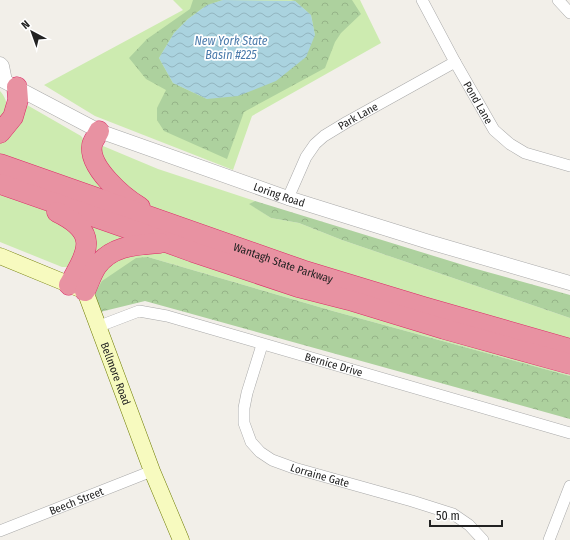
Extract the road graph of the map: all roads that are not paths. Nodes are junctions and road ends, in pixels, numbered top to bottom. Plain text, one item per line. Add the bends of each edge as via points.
1 (422, 0) edge
2 (558, 0) edge
3 (570, 14) edge
4 (455, 62) junction
5 (0, 64) edge
6 (7, 82) edge
7 (99, 131) junction
8 (0, 133) edge
9 (0, 164) edge
10 (570, 166) edge
11 (1, 185) edge
12 (288, 198) junction
13 (172, 234) junction
14 (0, 256) edge
15 (570, 283) edge
16 (77, 288) junction
17 (97, 327) junction
18 (262, 344) junction
19 (570, 349) edge
20 (570, 364) edge
21 (570, 433) edge
22 (152, 471) junction
23 (570, 486) edge
24 (0, 531) edge
25 (182, 540) edge
26 (483, 540) edge
27 (549, 540) edge

1 - 4 street, Pond Lane
2 - 3 street
4 - 10 street, Pond Lane via 494,130 525,153
4 - 12 street, Park Lane via 324,136 306,158
5 - 6 street
6 - 7 street, Loring Road
6 - 8 highway via 18,100 12,117
7 - 12 street, Loring Road
7 - 13 highway via 92,144 94,163 129,201
9 - 13 highway, Wantagh State Parkway
11 - 13 highway, Wantagh State Parkway
11 - 16 highway via 70,218 78,225 84,234 86,244
12 - 15 street, Loring Road
13 - 16 highway via 111,253
13 - 19 highway, Wantagh State Parkway
13 - 20 highway, Wantagh State Parkway via 298,287
14 - 16 main road
16 - 17 main road, Bellmore Road
17 - 18 street, Bernice Drive via 139,311 167,316
17 - 22 main road, Bellmore Road
18 - 21 street, Bernice Drive
18 - 26 street, Lorraine Gate via 247,393 244,415 244,423 251,442 260,452 272,460 294,468 453,514 469,525
22 - 24 street, Beech Street
22 - 25 main road, Bellmore Road
23 - 27 street

